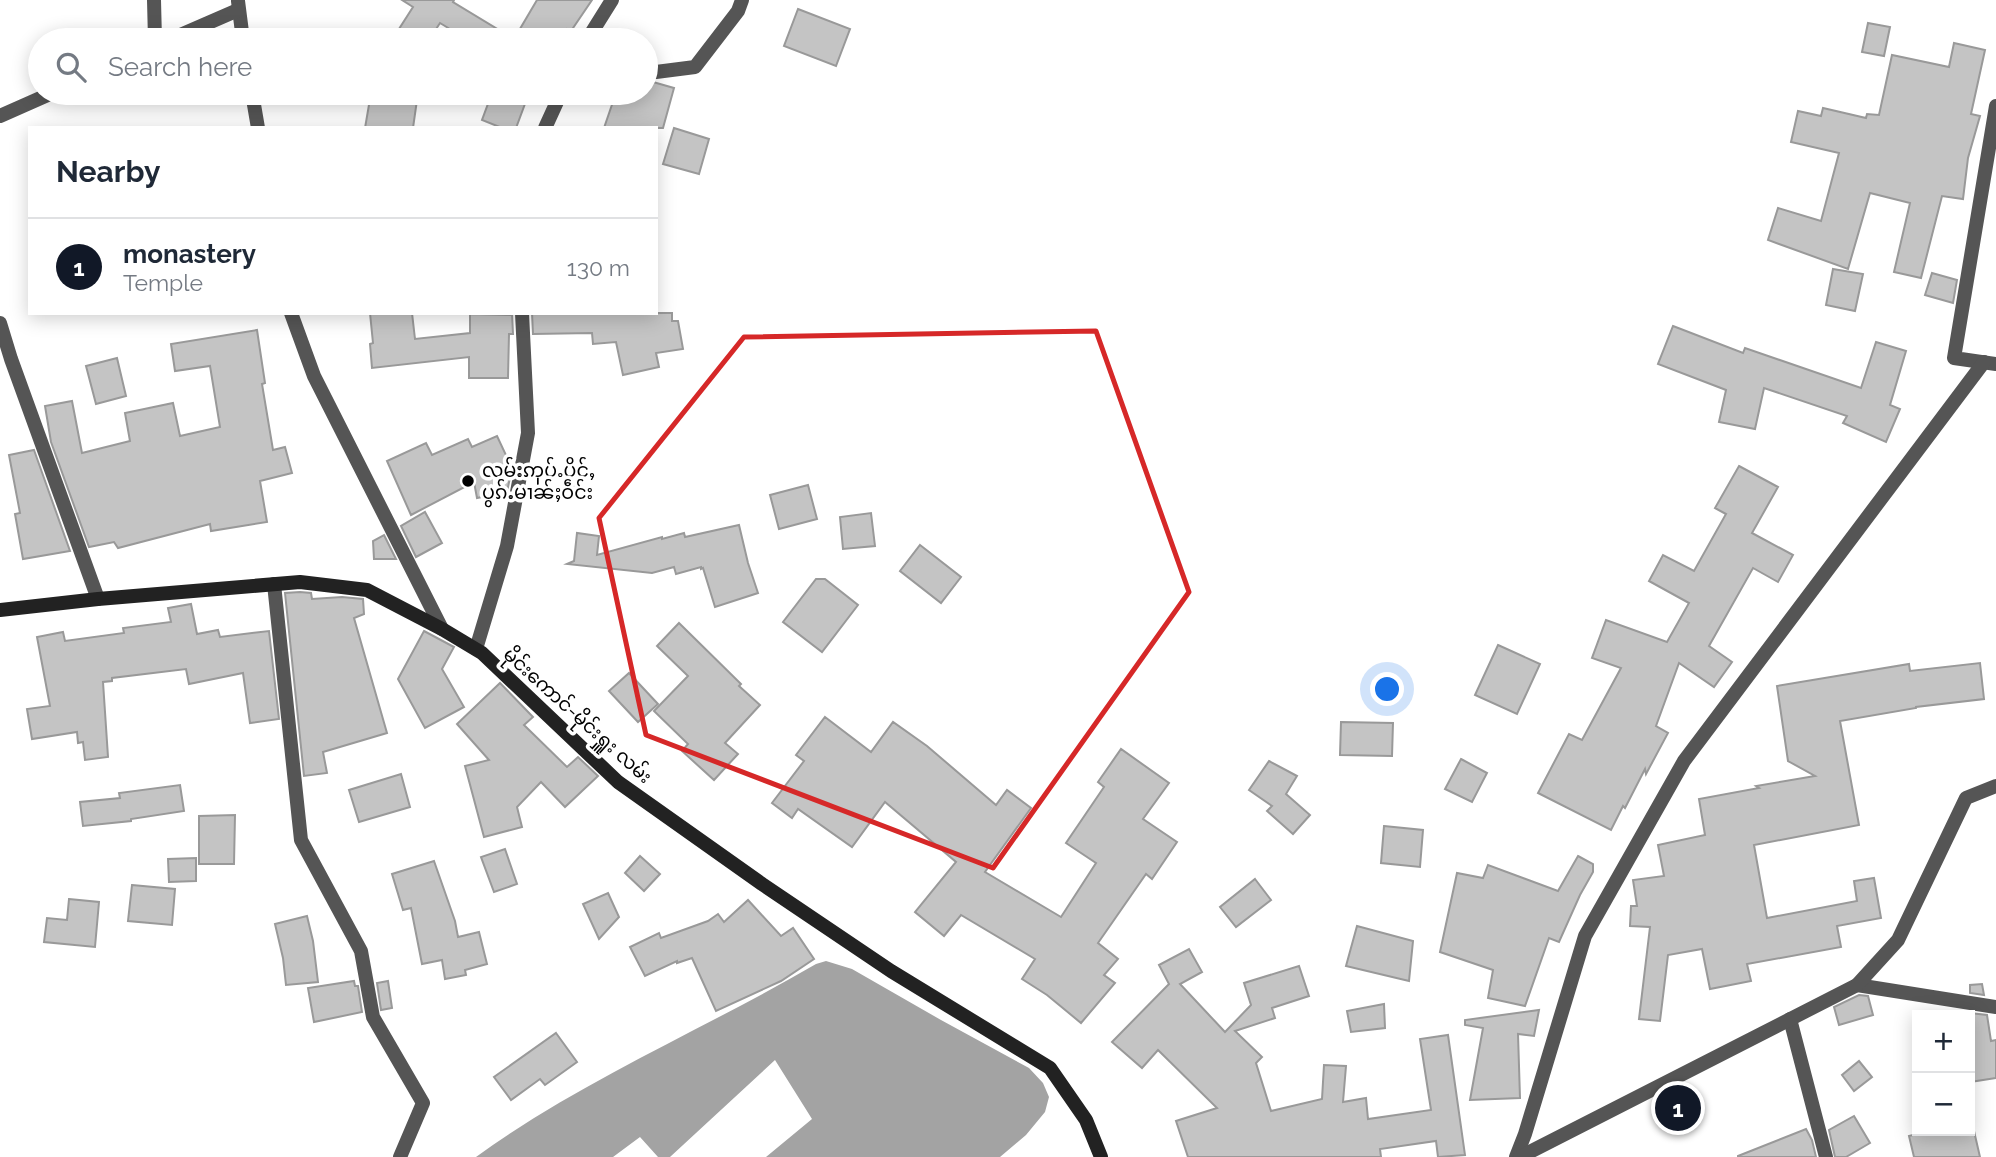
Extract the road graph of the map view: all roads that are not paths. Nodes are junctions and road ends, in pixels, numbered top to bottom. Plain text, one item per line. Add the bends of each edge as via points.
1 (154, 0) edge
2 (612, 0) edge
3 (743, 0) edge
4 (238, 5) edge
5 (155, 28) edge
6 (193, 28) edge
7 (241, 28) edge
8 (594, 28) edge
9 (658, 72) edge
10 (28, 104) edge
11 (254, 105) edge
12 (556, 105) edge
13 (1996, 106) edge
14 (0, 116) edge
15 (258, 126) edge
16 (546, 126) edge
17 (292, 315) edge
18 (522, 315) edge
19 (0, 323) edge
20 (6, 360) edge
21 (1990, 363) edge
22 (274, 584) junction
23 (98, 598) junction
24 (0, 610) edge
25 (442, 629) junction
26 (476, 649) junction
27 (1996, 786) edge
28 (1857, 985) junction
29 (1996, 1007) edge
30 (1790, 1019) junction
31 (400, 1157) edge
32 (1101, 1157) edge
33 (1518, 1157) edge
34 (1826, 1157) edge

1 - 5 street
2 - 8 street
3 - 9 street via 695,67
4 - 6 street
4 - 7 street
10 - 14 street
11 - 15 street
12 - 16 street
13 - 21 street via 1954,358
17 - 25 street via 314,376
18 - 26 street via 528,433 507,546
19 - 20 street
20 - 23 street
21 - 33 street via 1684,761 1585,936
22 - 23 main road, မိုင်းကောင်-မိုင်းရှူး လမ်း
22 - 25 main road, မိုင်းကောင်-မိုင်းရှူး လမ်း via 300,582 367,590
22 - 31 street via 301,840 361,951 373,1017 423,1103
23 - 24 main road, မိုင်းကောင်-မိုင်းရှူး လမ်း
25 - 26 main road, မိုင်းကောင်-မိုင်းရှူး လမ်း
26 - 32 main road, မိုင်းကောင်-မိုင်းရှူး လမ်း via 618,782 891,971 1050,1068 1086,1120
27 - 28 street via 1966,798 1898,940
28 - 29 street
28 - 30 street
30 - 33 street
30 - 34 street

